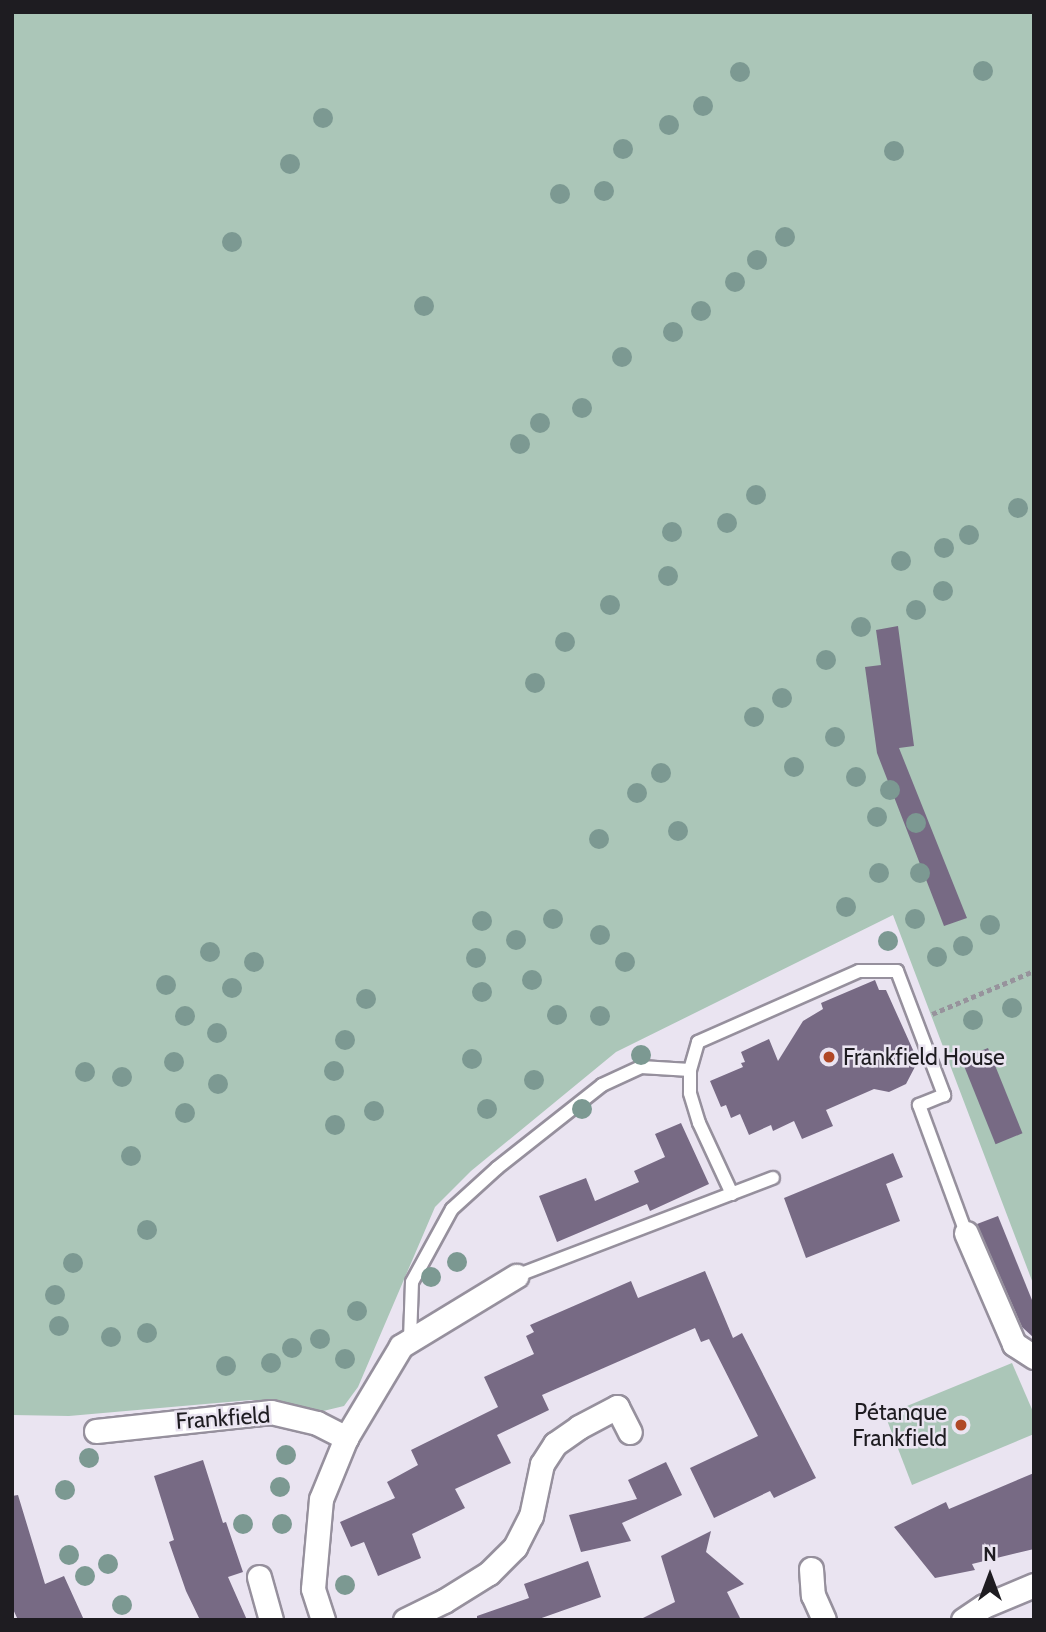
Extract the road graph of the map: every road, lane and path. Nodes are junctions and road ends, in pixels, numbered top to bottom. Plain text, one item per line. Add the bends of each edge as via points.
1 (1034, 971) edge
2 (916, 1021) junction
3 (690, 1070) junction
4 (773, 1178) dead end
5 (732, 1194) junction
6 (966, 1233) joint
7 (516, 1276) joint
8 (411, 1339) junction
9 (1034, 1357) edge
10 (96, 1431) dead end
11 (630, 1432) dead end
12 (346, 1437) junction
13 (811, 1569) dead end
14 (259, 1577) dead end
15 (1034, 1585) edge
16 (271, 1620) edge
17 (323, 1620) edge
18 (405, 1620) edge
19 (824, 1620) edge
20 (963, 1620) edge

1 - 2 path
2 - 3 lane via 897,971 859,971 698,1042
2 - 6 lane via 944,1095 919,1105
3 - 5 lane via 690,1093 699,1123
3 - 8 lane via 641,1067 602,1085 452,1209 412,1282
4 - 5 lane
5 - 7 lane
6 - 9 street via 1014,1344
7 - 8 street
8 - 12 street via 401,1346
10 - 12 street, Frankfield via 271,1412 317,1423
11 - 18 street via 617,1407 555,1444 542,1464 531,1516 515,1547 489,1573
12 - 17 street via 321,1499 313,1589
13 - 19 street via 813,1595
14 - 16 street
15 - 20 street

